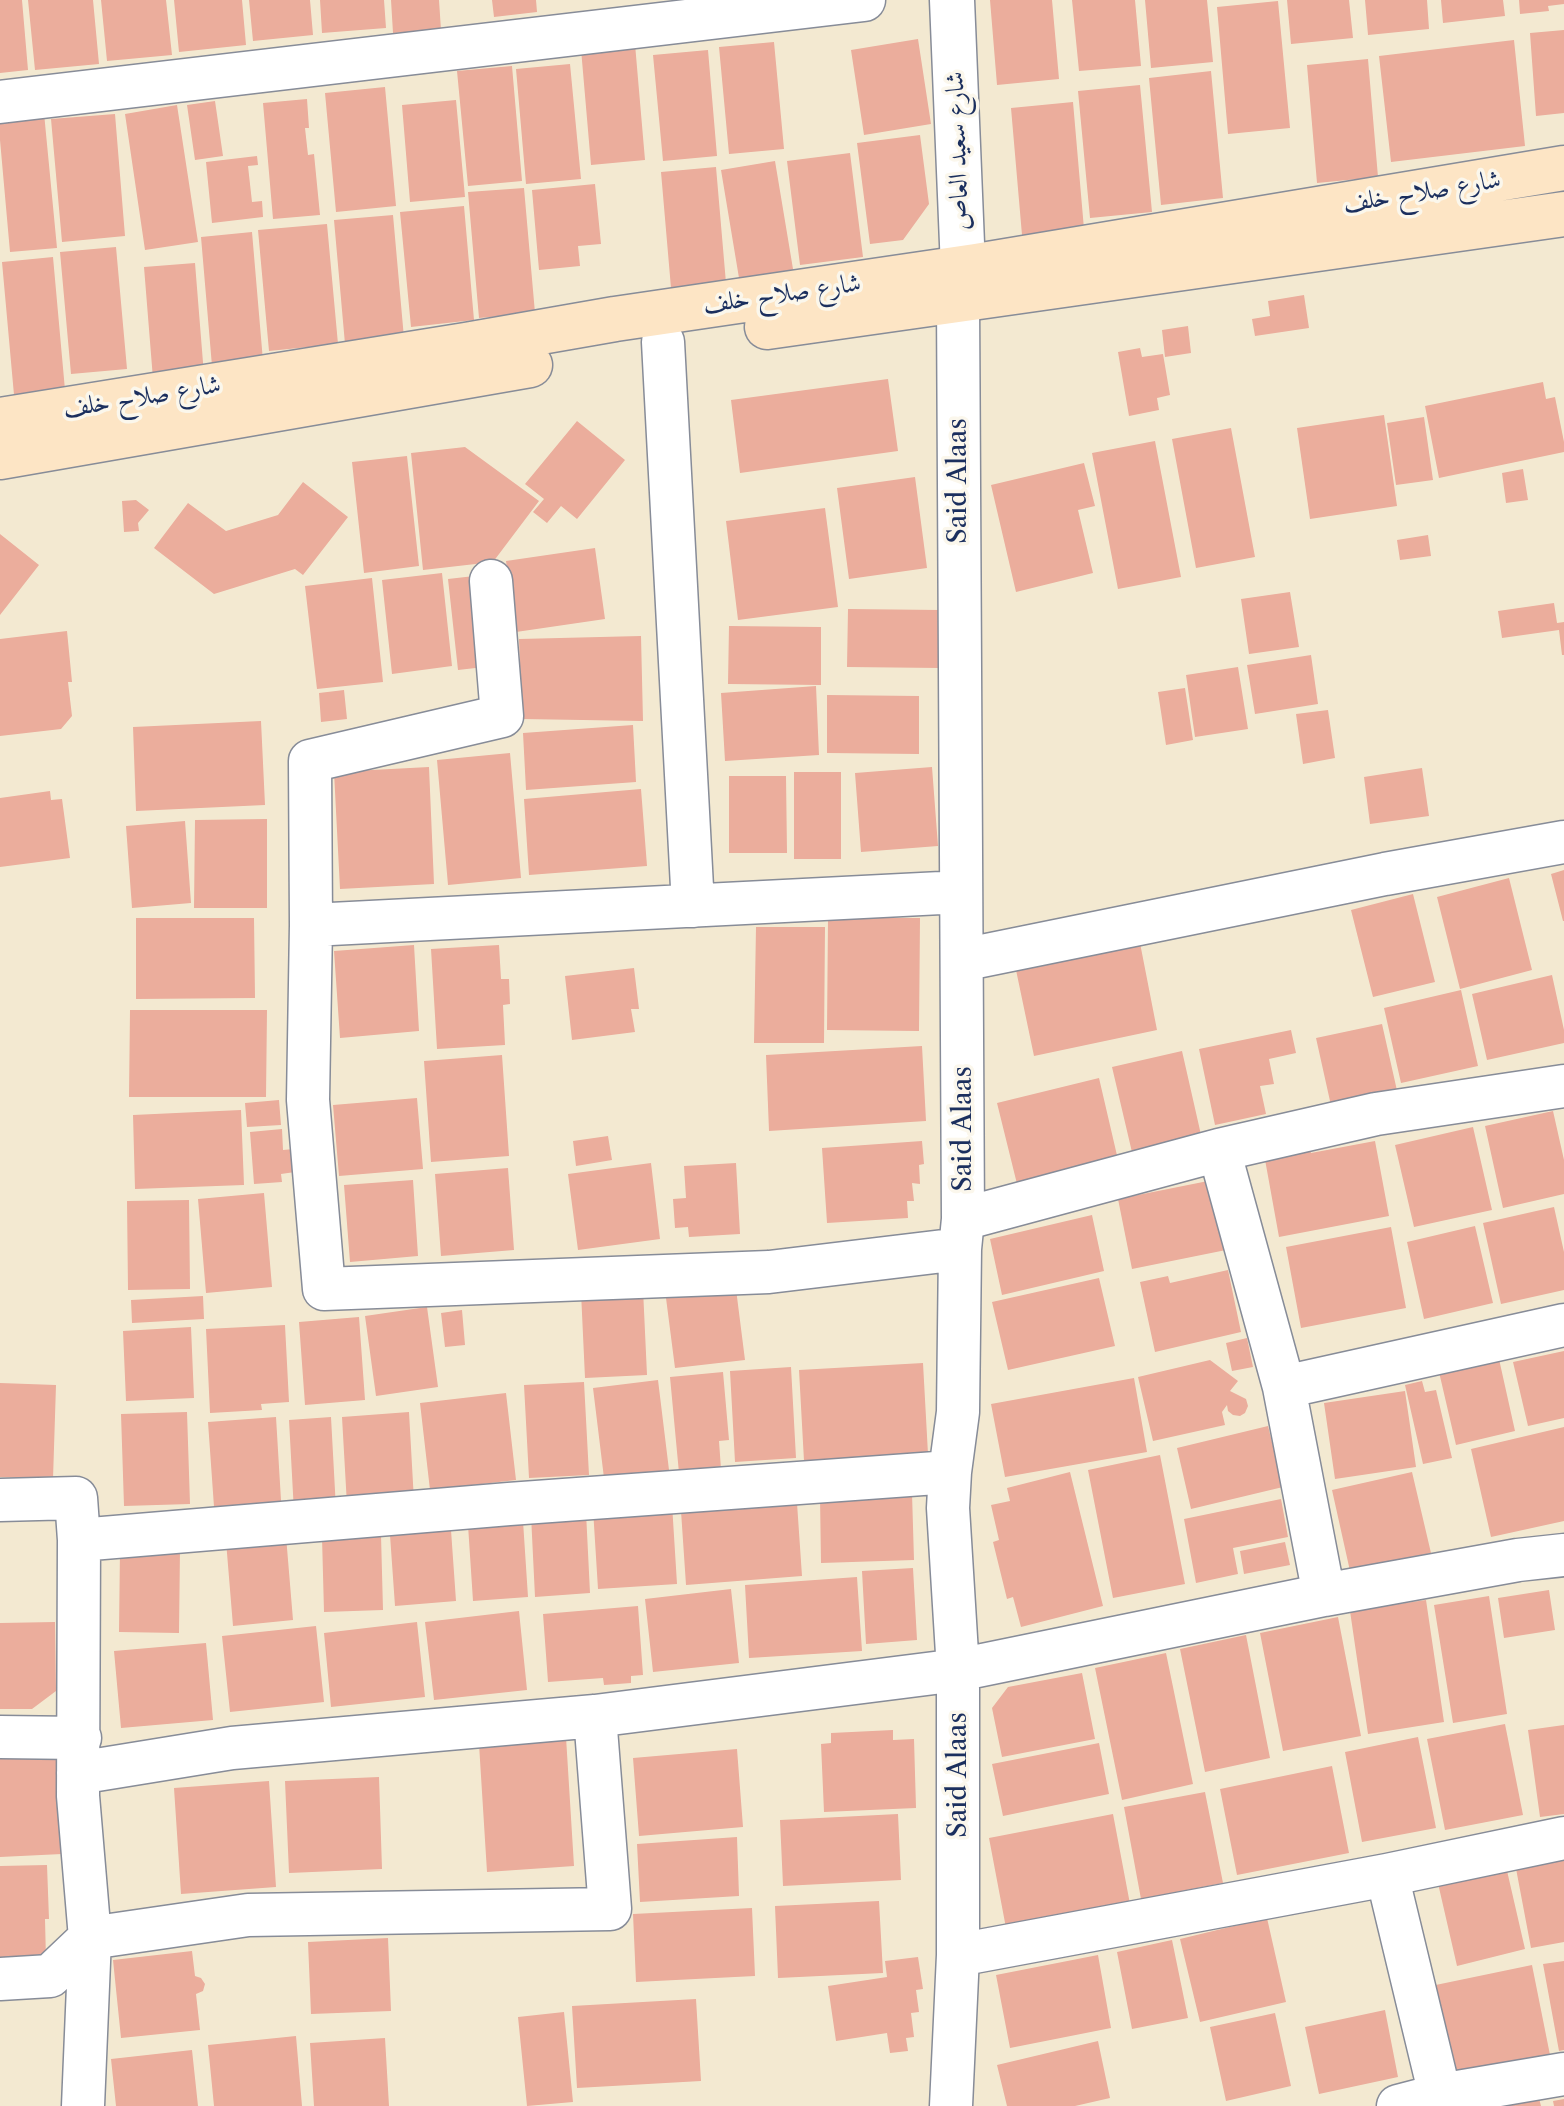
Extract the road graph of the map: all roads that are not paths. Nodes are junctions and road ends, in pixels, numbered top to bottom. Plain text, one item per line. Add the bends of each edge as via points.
1 (864, 0) edge
2 (952, 0) edge
3 (0, 102) edge
4 (1564, 168) edge
5 (1564, 214) edge
6 (960, 285) junction
7 (663, 342) junction
8 (0, 420) edge
9 (0, 457) edge
10 (491, 581) dead end
11 (1564, 842) edge
12 (961, 892) junction
13 (693, 906) junction
14 (311, 925) junction
15 (962, 960) junction
16 (1564, 1086) edge
17 (1219, 1150) junction
18 (962, 1234) junction
19 (1564, 1325) edge
20 (1284, 1387) junction
21 (950, 1472) junction
22 (0, 1500) edge
23 (79, 1540) junction
24 (1564, 1555) edge
25 (1324, 1595) junction
26 (958, 1670) junction
27 (595, 1716) junction
28 (0, 1737) edge
29 (79, 1755) junction
30 (1564, 1838) edge
31 (1387, 1875) junction
32 (90, 1938) junction
33 (958, 1955) junction
34 (0, 1979) edge
35 (1564, 2074) edge
36 (1440, 2095) junction
37 (939, 2105) edge
38 (83, 2106) edge
39 (1398, 2106) edge

1 - 3 street
2 - 6 street, شارع سعيد العاص
4 - 6 main road, شارع صلاح خلف
5 - 6 main road, شارع صلاح خلف
6 - 7 main road, شارع صلاح خلف
6 - 8 main road, شارع صلاح خلف via 615,319
6 - 12 street, Said Alaas
7 - 9 main road, شارع صلاح خلف
7 - 13 street
10 - 14 street via 502,716 310,761
11 - 15 street
12 - 13 street
12 - 15 street, Said Alaas
13 - 14 street
14 - 18 street via 308,1100 324,1289 769,1272
15 - 18 street, Said Alaas
16 - 17 street via 1376,1114
17 - 18 street
17 - 20 street
18 - 21 street, Said Alaas via 958,1412
19 - 20 street
20 - 25 street
21 - 23 street
21 - 26 street, Said Alaas
22 - 23 street via 76,1498
23 - 29 street
24 - 25 street
25 - 26 street
26 - 27 street
26 - 33 street, Said Alaas
27 - 29 street via 232,1748
27 - 32 street via 610,1909 248,1915
28 - 29 street
29 - 32 street
30 - 31 street
31 - 33 street
31 - 36 street
32 - 34 street via 50,1976
32 - 38 street
33 - 37 street, Said Alaas
35 - 36 street
36 - 39 street

